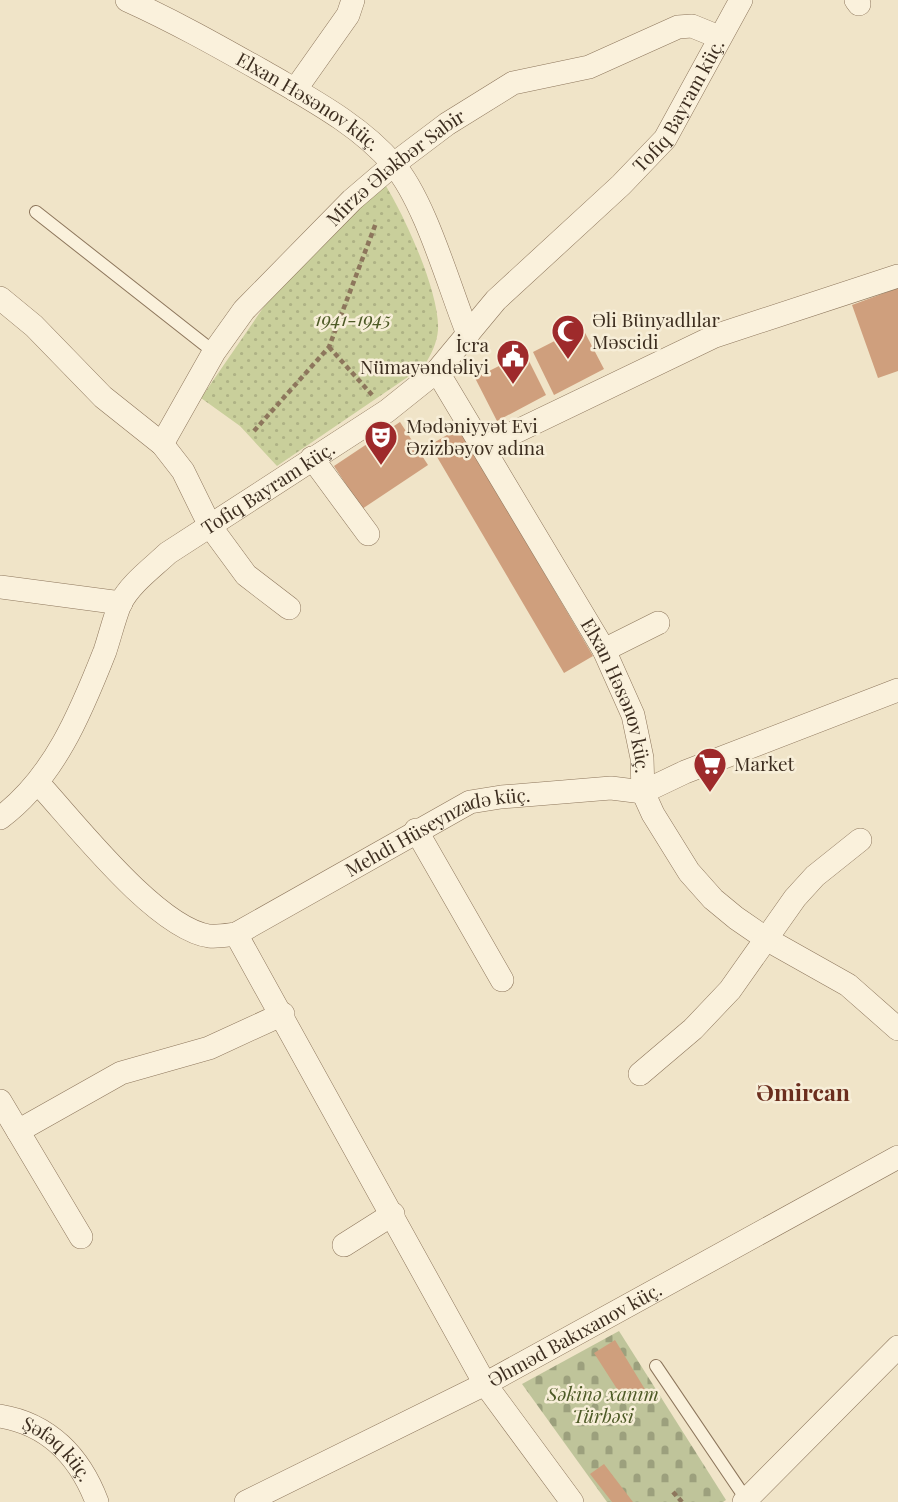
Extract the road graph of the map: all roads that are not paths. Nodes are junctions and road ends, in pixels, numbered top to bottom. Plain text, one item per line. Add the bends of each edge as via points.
1 (127, 0) edge
2 (353, 0) edge
3 (741, 0) edge
4 (719, 37) junction
5 (295, 90) junction
6 (394, 164) junction
7 (36, 212) dead end
8 (898, 276) edge
9 (0, 298) edge
10 (468, 334) junction
11 (214, 352) junction
12 (437, 371) junction
13 (162, 444) junction
14 (484, 447) junction
15 (312, 458) junction
16 (210, 526) junction
17 (368, 534) dead end
18 (0, 587) edge
19 (121, 603) junction
20 (289, 608) dead end
21 (659, 623) dead end
22 (604, 650) junction
23 (898, 690) edge
24 (38, 783) junction
25 (643, 792) junction
26 (0, 818) edge
27 (416, 830) junction
28 (860, 840) dead end
29 (236, 934) junction
30 (768, 940) junction
31 (502, 980) dead end
32 (283, 1014) junction
33 (898, 1028) edge
34 (640, 1074) dead end
35 (0, 1101) edge
36 (19, 1131) junction
37 (898, 1157) edge
38 (393, 1214) junction
39 (81, 1237) dead end
40 (344, 1245) dead end
41 (898, 1347) edge
42 (656, 1366) dead end
43 (485, 1384) junction
44 (0, 1416) edge
45 (745, 1501) edge
46 (97, 1502) edge
47 (246, 1502) edge
48 (572, 1502) edge

1 - 5 street, Elxan Həsənov küç. via 198,34
2 - 5 street via 348,15
3 - 4 street, Tofiq Bayram küç.
4 - 6 street, Mirzə Ələkbər Sabir via 692,26 678,27 589,67 513,83
4 - 10 street, Tofiq Bayram küç. via 664,139 496,300
5 - 6 street, Elxan Həsənov küç. via 371,142
6 - 10 street, Elxan Həsənov küç. via 421,212
6 - 11 street, Mirzə Ələkbər Sabir via 268,282
7 - 11 lane
8 - 14 street via 715,336
9 - 13 street via 44,335 103,397
10 - 12 street, Tofiq Bayram küç.
11 - 13 street, Mirzə Ələkbər Sabir
12 - 14 street, Elxan Həsənov küç.
12 - 15 street, Tofiq Bayram küç. via 387,411
13 - 16 street via 183,471
14 - 22 street, Elxan Həsənov küç.
15 - 16 street, Tofiq Bayram küç.
15 - 17 street
16 - 19 street, Tofiq Bayram küç. via 168,553
16 - 20 street via 246,575
18 - 19 street
19 - 24 street, Tofiq Bayram küç. via 70,732
21 - 22 street
22 - 25 street, Elxan Həsənov küç. via 633,715
23 - 25 street
24 - 26 street, Tofiq Bayram küç.
24 - 29 street via 165,915 210,936
25 - 27 street, Mehdi Hüseynzadə küç. via 611,788 470,802
25 - 30 street, Elxan Həsənov küç. via 697,881 713,899
27 - 29 street, Mehdi Hüseynzadə küç.
27 - 31 street
28 - 30 street via 815,876
29 - 32 street
30 - 33 street, Elxan Həsənov küç. via 848,985
30 - 34 street via 702,1020
32 - 36 street via 209,1048 121,1073
32 - 38 street
35 - 36 street
36 - 39 street
37 - 43 street, Əhməd Bakıxanov küç.
38 - 40 street
38 - 43 street
41 - 45 street
42 - 45 lane
43 - 47 street, Əhməd Bakıxanov küç.
43 - 48 street
44 - 46 street, Şəfəq küç. via 28,1422 56,1440 86,1475

